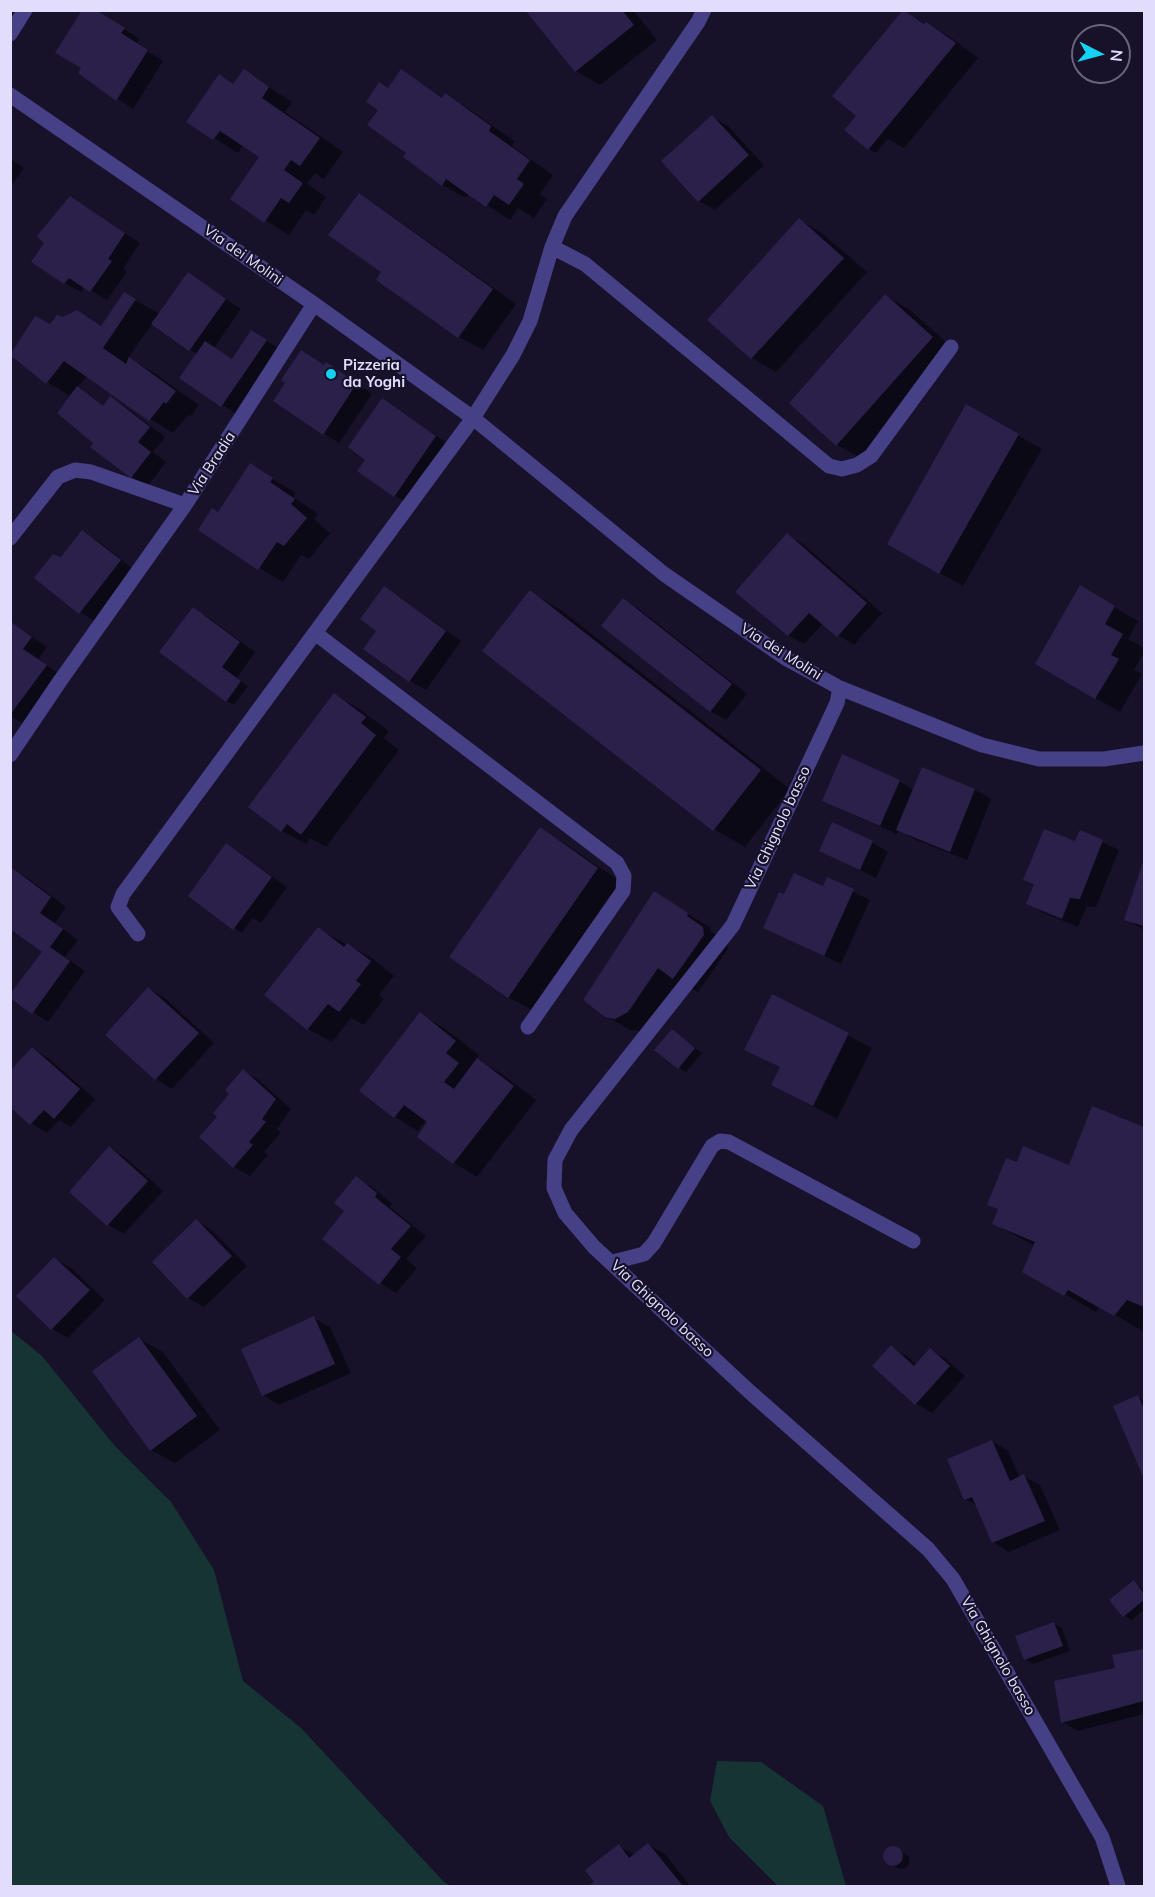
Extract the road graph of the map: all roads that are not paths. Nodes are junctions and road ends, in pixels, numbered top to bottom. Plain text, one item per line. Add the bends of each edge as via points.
1 (25, 10) edge
2 (704, 10) edge
3 (10, 34) edge
4 (10, 95) edge
5 (552, 247) junction
6 (314, 304) junction
7 (951, 347) dead end
8 (473, 418) junction
9 (185, 505) junction
10 (10, 538) edge
11 (315, 633) junction
12 (840, 688) junction
13 (1144, 753) edge
14 (10, 755) edge
15 (138, 934) dead end
16 (528, 1027) dead end
17 (913, 1240) dead end
18 (612, 1262) junction
19 (1118, 1887) edge

1 - 3 street
2 - 5 street via 565,216
4 - 6 street, Via dei Molini
5 - 7 street via 585,264 829,466 842,469 871,456
5 - 8 street via 530,321
6 - 8 street, Via dei Molini
6 - 9 street, Via Bradia
8 - 11 street
8 - 12 street, Via dei Molini via 664,574 787,659
9 - 10 street, Via Bradia via 75,470 58,477
9 - 14 street
11 - 15 street via 123,894 118,907
11 - 16 street via 616,863 624,876 623,891
12 - 13 street, Via dei Molini via 982,745 1039,759 1104,759
12 - 18 street, Via Ghignolo basso via 837,703 733,925 571,1131 555,1160 554,1188 565,1213
17 - 18 street via 729,1142 720,1141 712,1146 654,1243 644,1254
18 - 19 street, Via Ghignolo basso via 751,1393 928,1549 953,1579 1102,1837

